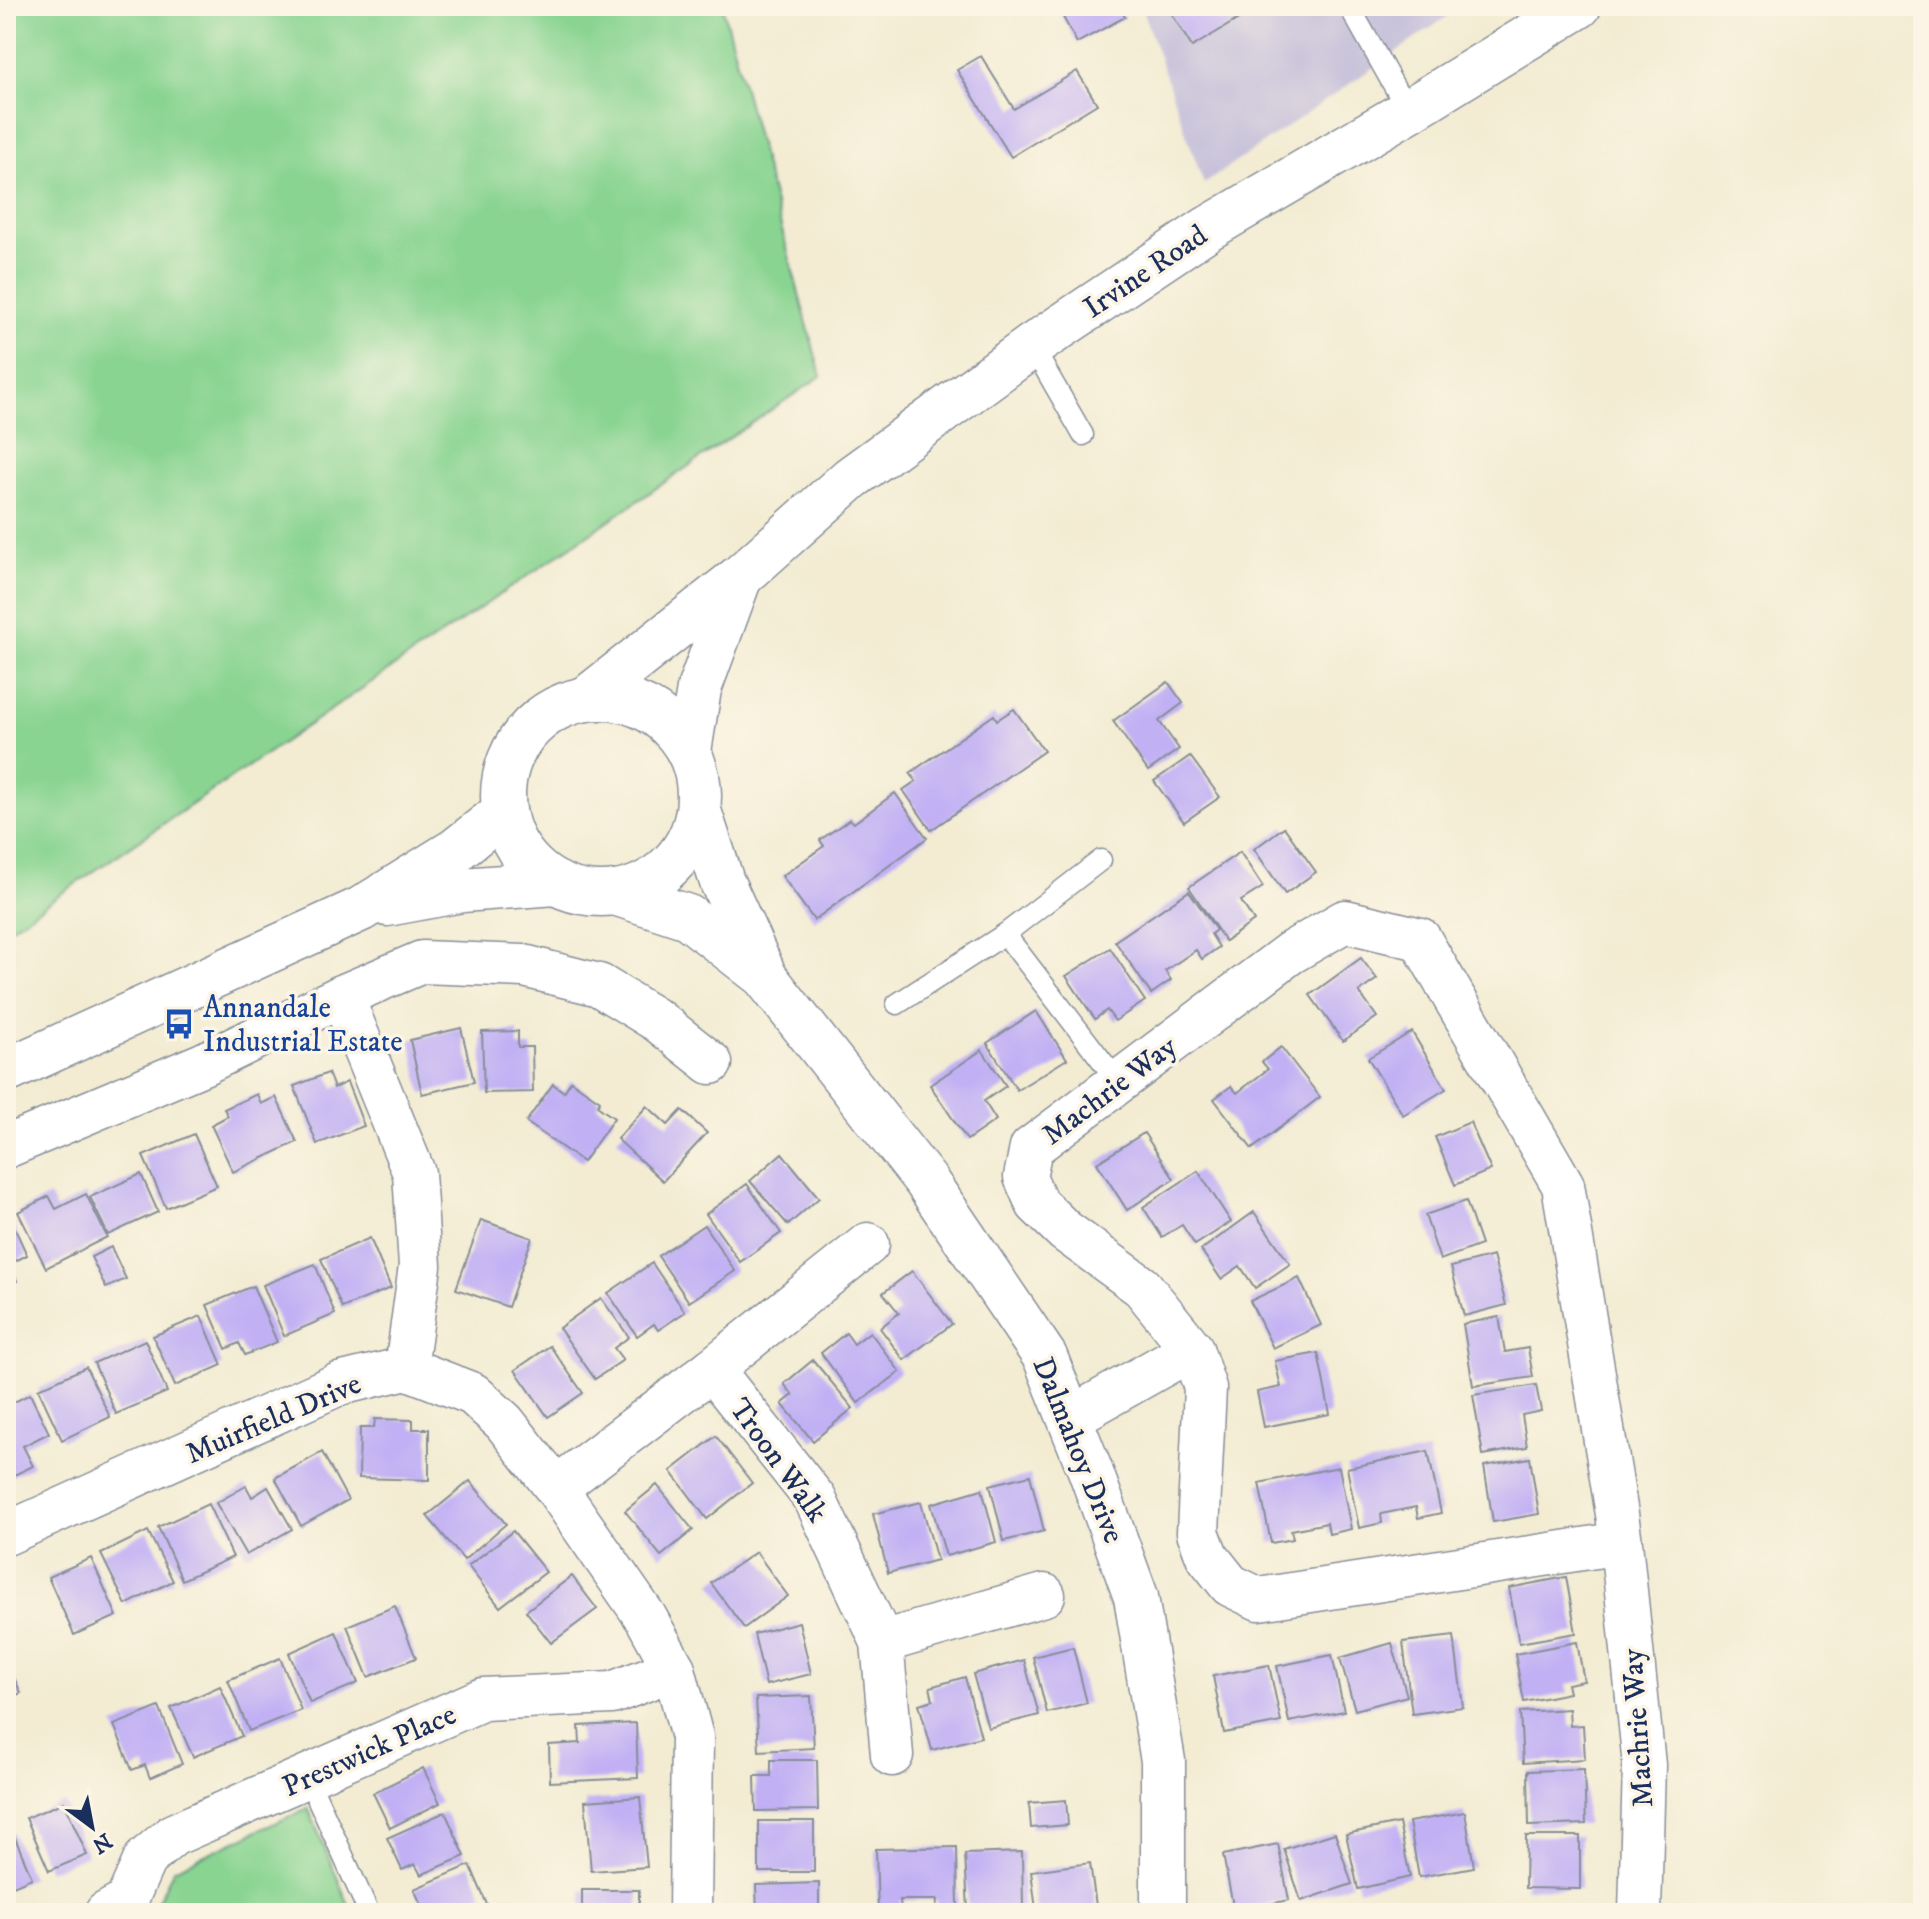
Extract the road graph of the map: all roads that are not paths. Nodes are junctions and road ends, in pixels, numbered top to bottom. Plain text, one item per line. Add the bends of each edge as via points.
1 (1349, 6) edge
2 (1579, 6) edge
3 (1408, 111) junction
4 (1032, 346) junction
5 (1083, 435) dead end
6 (740, 577) junction
7 (586, 699) junction
8 (689, 751) junction
9 (699, 811) junction
10 (504, 812) junction
11 (1101, 860) dead end
12 (556, 883) junction
13 (615, 893) junction
14 (361, 909) junction
15 (1005, 934) junction
16 (764, 976) junction
17 (342, 996) junction
18 (897, 1004) dead end
19 (711, 1063) dead end
20 (6, 1071) edge
21 (1119, 1083) junction
22 (6, 1147) edge
23 (868, 1244) dead end
24 (1192, 1349) junction
25 (406, 1368) junction
26 (712, 1369) junction
27 (1070, 1418) junction
28 (556, 1488) junction
29 (6, 1534) edge
30 (1621, 1543) junction
31 (1044, 1595) dead end
32 (882, 1642) junction
33 (674, 1669) junction
34 (892, 1755) dead end
35 (308, 1778) junction
36 (106, 1913) edge
37 (369, 1913) edge
38 (690, 1913) edge
39 (1163, 1913) edge
40 (1640, 1913) edge

1 - 3 lane
2 - 3 main road, Irvine Road
3 - 4 main road, Irvine Road via 1207,229
4 - 5 lane
4 - 6 main road, Irvine Road via 851,478
6 - 7 main road, Irvine Road
6 - 8 main road via 699,689
7 - 8 main road via 616,699 646,708 671,726
7 - 10 main road via 556,708 531,727 513,752 504,781
8 - 9 main road via 699,780
9 - 13 main road via 689,841 670,866 645,884
9 - 16 main road via 722,882
10 - 12 main road via 514,841 532,866
10 - 14 main road via 456,850
11 - 15 lane
12 - 13 main road via 575,891
12 - 14 main road via 462,890
13 - 16 main road via 688,917
14 - 20 main road
15 - 18 lane
15 - 21 lane
16 - 27 main road, Dalmahoy Drive via 926,1181 1045,1357
17 - 19 street via 422,962 524,966 599,985 658,1021
17 - 22 street via 203,1064
17 - 25 street via 414,1173 420,1266
21 - 24 street, Machrie Way via 1031,1148 1025,1177 1037,1204 1142,1287
21 - 30 street, Machrie Way via 1290,953 1345,921 1420,939 1563,1185
23 - 26 street, Troon Walk
24 - 27 street
24 - 30 street, Machrie Way via 1205,1388 1198,1532 1207,1556 1230,1585 1259,1599
25 - 28 street via 473,1394 504,1422
25 - 29 street, Muirfield Drive via 339,1384
26 - 28 street, Troon Walk
26 - 32 street, Troon Walk via 815,1499
27 - 39 main road, Dalmahoy Drive via 1136,1597 1163,1761
28 - 33 street via 646,1618
30 - 40 street, Machrie Way via 1644,1765
31 - 32 street
32 - 34 street, Troon Walk
33 - 35 street, Prestwick Place via 612,1693 483,1699
33 - 38 street via 692,1737
35 - 36 street, Prestwick Place via 173,1835 145,1859 126,1902
35 - 37 lane

